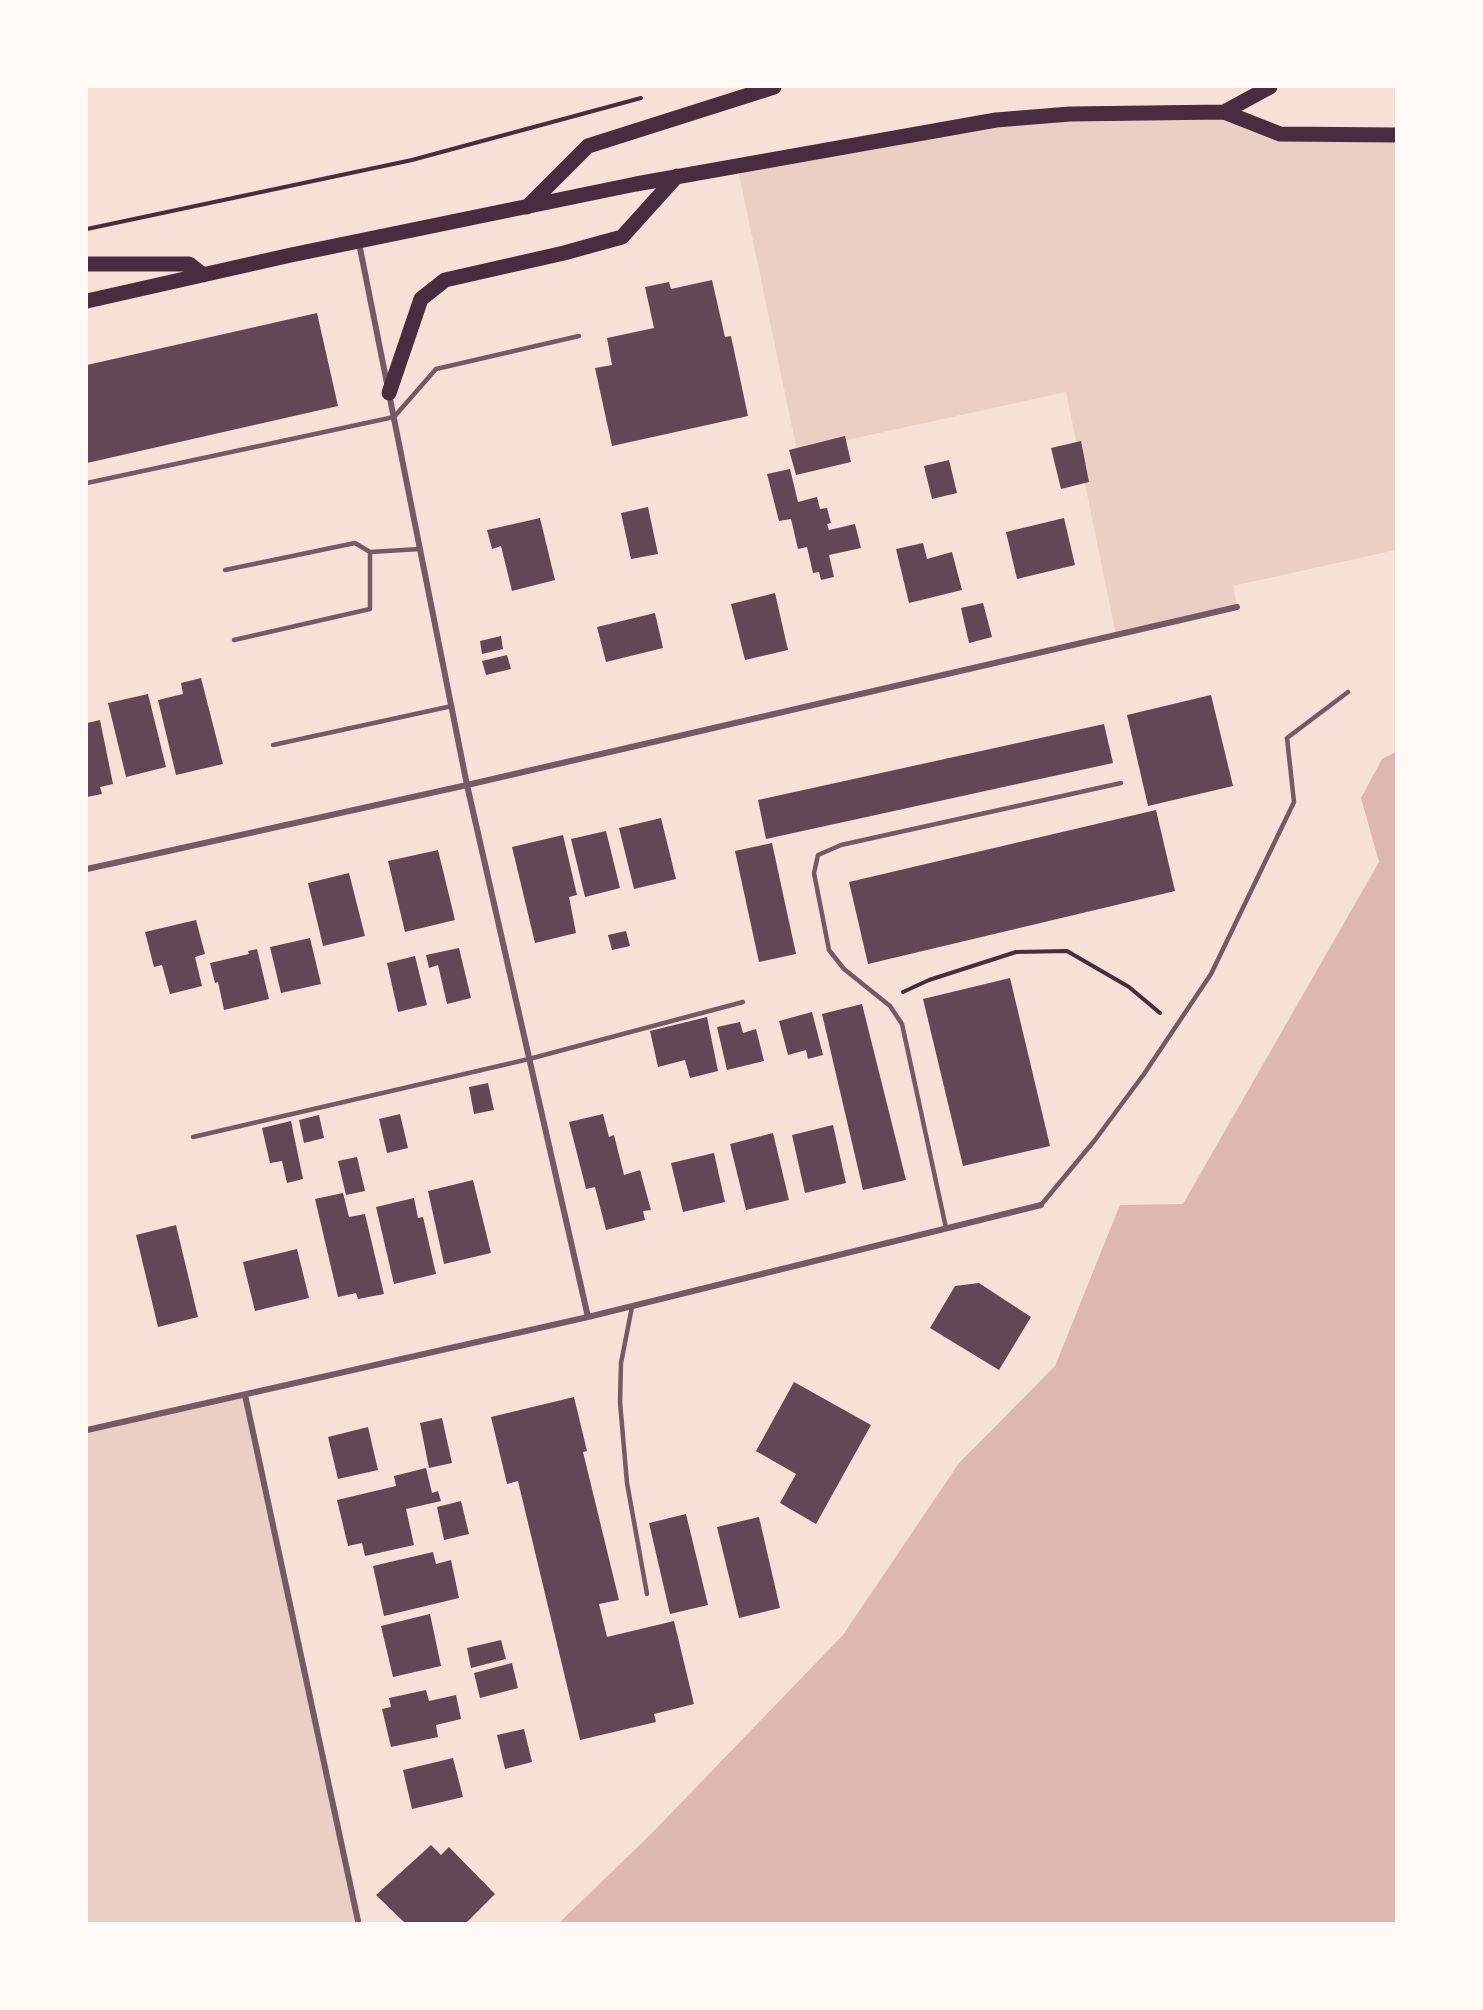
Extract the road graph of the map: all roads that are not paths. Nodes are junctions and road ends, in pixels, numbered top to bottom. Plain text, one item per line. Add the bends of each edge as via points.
1 (774, 87) edge
2 (1270, 87) edge
3 (1224, 112) junction
4 (1396, 135) edge
5 (677, 176) junction
6 (526, 207) junction
7 (359, 242) junction
8 (87, 264) edge
9 (204, 275) junction
10 (87, 301) edge
11 (579, 336) dead end
12 (389, 393) junction
13 (394, 417) junction
14 (87, 483) edge
15 (420, 549) junction
16 (370, 552) junction
17 (225, 570) dead end
18 (1237, 607) dead end
19 (234, 640) dead end
20 (1348, 692) dead end
21 (452, 706) junction
22 (273, 745) dead end
23 (1120, 783) dead end
24 (467, 785) junction
25 (87, 868) edge
26 (743, 1002) dead end
27 (529, 1059) junction
28 (193, 1137) dead end
29 (1041, 1204) joint
30 (946, 1228) junction
31 (632, 1307) junction
32 (588, 1317) junction
33 (245, 1395) junction
34 (87, 1430) edge
35 (647, 1594) dead end
36 (358, 1921) dead end

1 - 6 main road via 588,146
2 - 3 main road
3 - 4 main road via 1280,134
3 - 5 main road via 1070,114 996,120
5 - 6 main road
5 - 12 main road via 622,237 446,280 421,299
6 - 7 main road
7 - 9 main road
7 - 12 street
8 - 9 main road via 189,264
9 - 10 main road
11 - 13 lane via 436,369
12 - 13 street
13 - 14 lane
13 - 15 street
15 - 16 lane
15 - 21 street
16 - 17 lane via 355,543
16 - 19 lane via 370,609
18 - 24 street
20 - 29 lane via 1287,738 1294,802 1210,974 1144,1074
21 - 22 lane
21 - 24 street
23 - 30 lane via 841,845 818,855 814,873 829,950 844,969 890,1006 902,1024
24 - 25 street
24 - 27 street
26 - 27 lane
27 - 28 lane
27 - 32 street
29 - 30 street
30 - 31 street
31 - 32 street
31 - 35 lane via 621,1363 620,1402 627,1483
32 - 33 street
33 - 34 street
33 - 36 street

